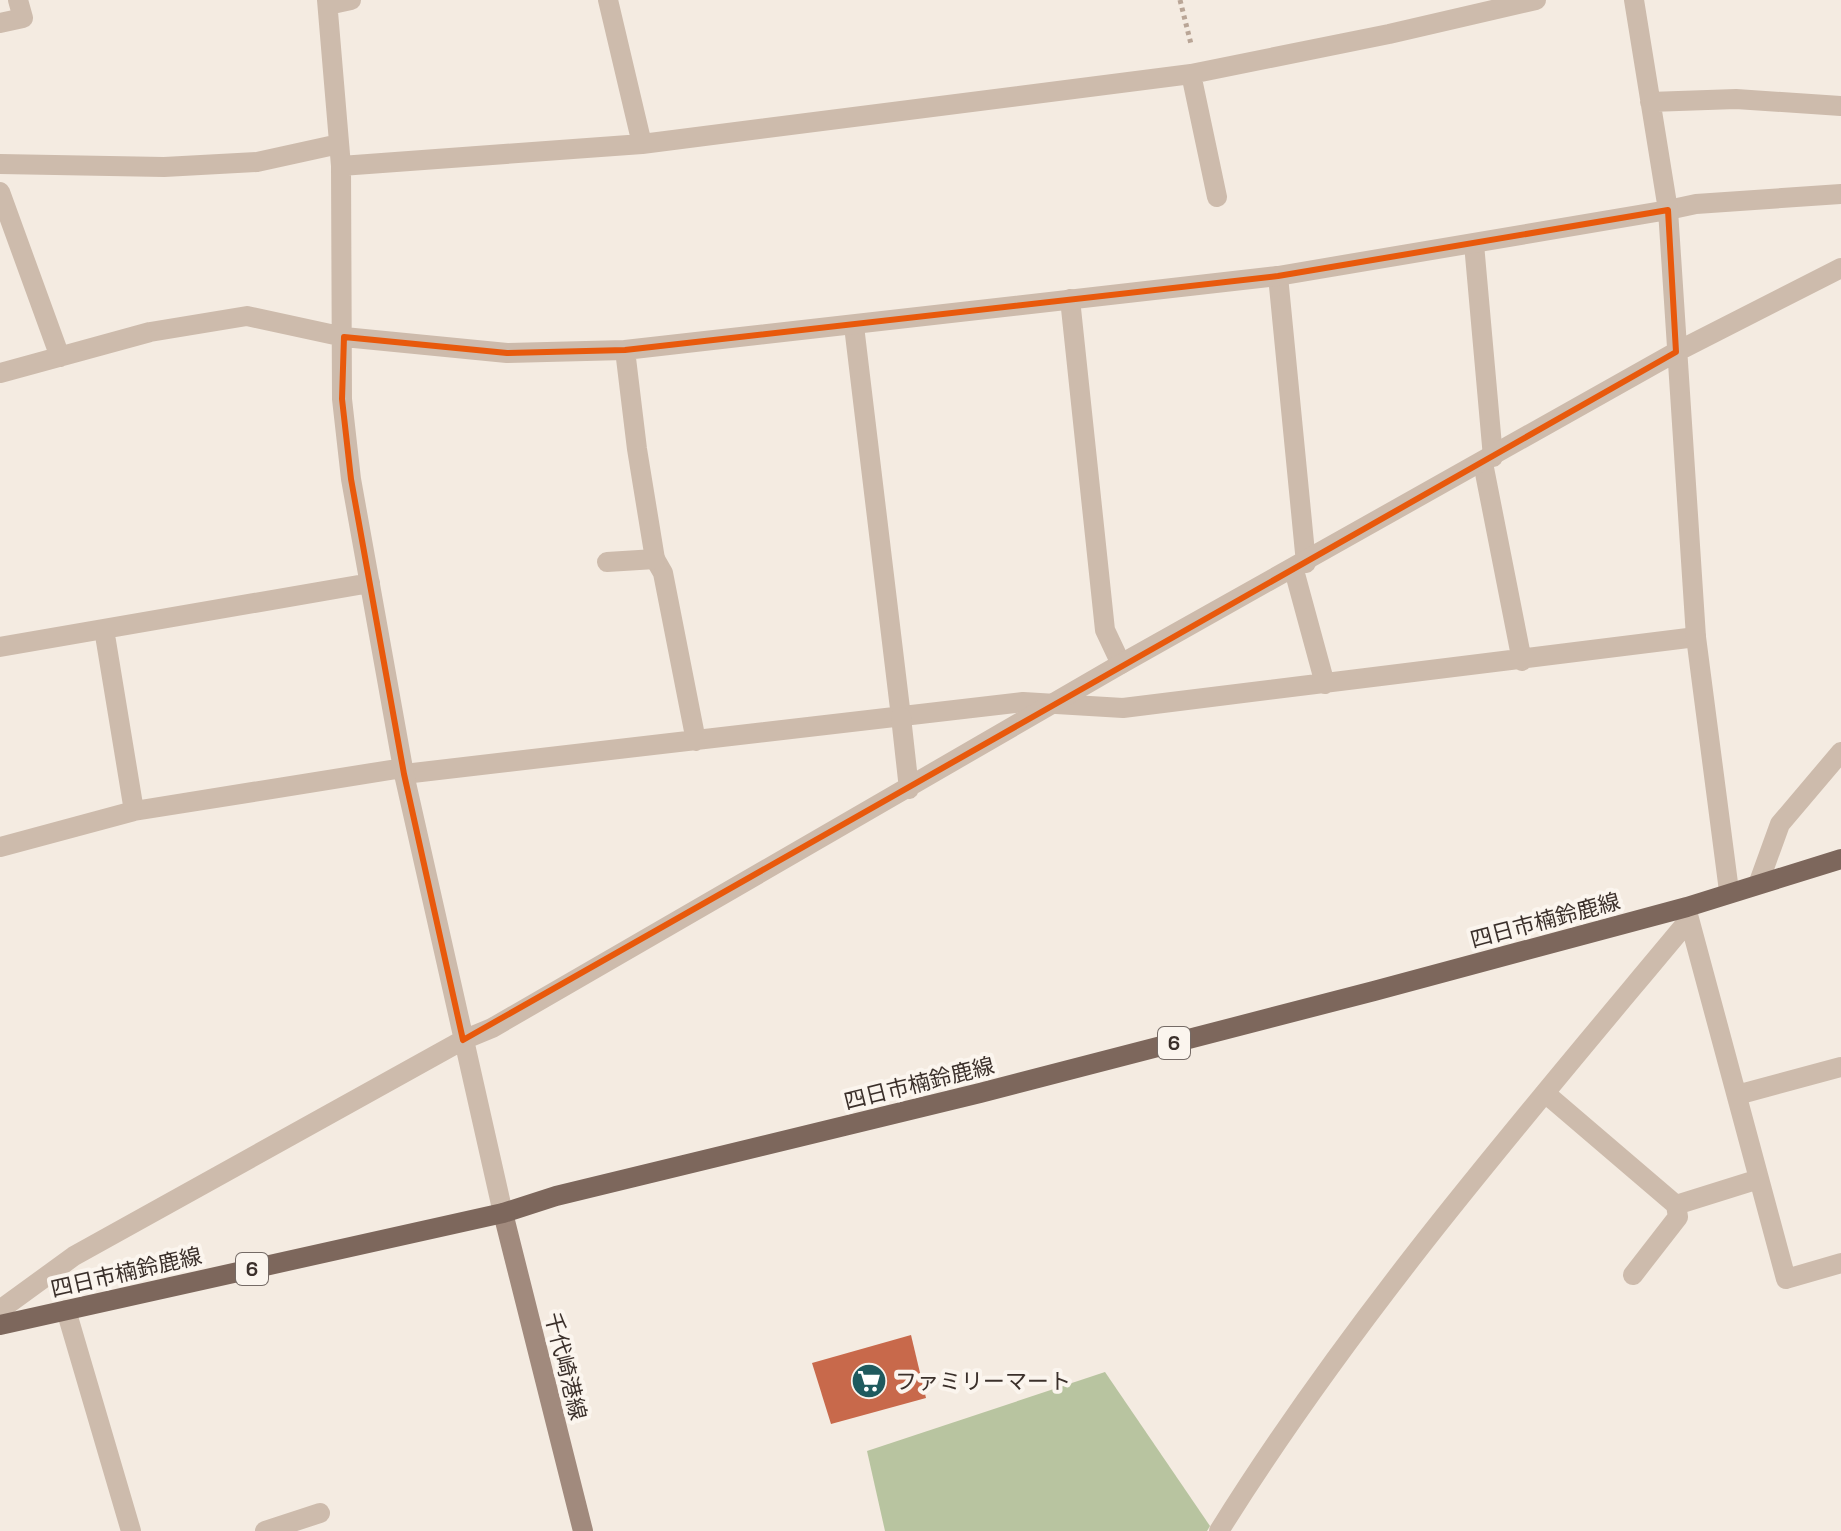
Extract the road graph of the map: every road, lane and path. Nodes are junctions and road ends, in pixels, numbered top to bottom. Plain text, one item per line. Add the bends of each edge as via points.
1 (18, 0) edge
2 (351, 0) edge
3 (608, 0) edge
4 (1180, 0) edge
5 (1536, 0) edge
6 (1634, 0) edge
7 (328, 3) edge
8 (0, 23) edge
9 (1194, 73) junction
10 (1650, 102) junction
11 (1841, 106) edge
12 (339, 144) junction
13 (642, 144) junction
14 (0, 164) edge
15 (341, 166) junction
16 (0, 192) edge
17 (1841, 194) edge
18 (1217, 197) dead end
19 (1668, 210) junction
20 (1474, 244) junction
21 (1841, 268) edge
22 (1278, 276) junction
23 (1070, 299) junction
24 (854, 326) junction
25 (344, 337) junction
26 (625, 350) junction
27 (1676, 352) junction
28 (60, 357) junction
29 (0, 373) edge
30 (1488, 460) junction
31 (655, 559) junction
32 (607, 562) dead end
33 (1300, 566) junction
34 (370, 583) junction
35 (104, 629) junction
36 (1696, 637) junction
37 (0, 647) edge
38 (1522, 661) junction
39 (1121, 664) junction
40 (1325, 684) junction
41 (1053, 703) junction
42 (901, 717) junction
43 (696, 741) junction
44 (1841, 752) edge
45 (403, 771) junction
46 (909, 789) junction
47 (134, 811) junction
48 (0, 847) edge
49 (1841, 859) edge
50 (1759, 882) junction
51 (1729, 891) junction
52 (1688, 914) junction
53 (463, 1040) junction
54 (1841, 1067) edge
55 (1545, 1093) junction
56 (1737, 1095) junction
57 (1759, 1179) junction
58 (1676, 1205) junction
59 (503, 1213) junction
60 (1841, 1263) edge
61 (1633, 1275) dead end
62 (0, 1310) edge
63 (66, 1310) junction
64 (0, 1325) edge
65 (320, 1513) dead end
66 (131, 1531) edge
67 (265, 1531) edge
68 (583, 1531) edge
69 (1219, 1531) edge

1 - 8 street via 23,18
2 - 7 street
3 - 13 street
4 - 9 path
5 - 9 street
6 - 10 street
7 - 12 street
9 - 13 street
9 - 18 street
10 - 11 street via 1736,99
10 - 19 street
12 - 14 street via 257,162 164,167
12 - 15 street
13 - 15 street
15 - 25 street
16 - 28 street
17 - 19 street
19 - 20 street
19 - 27 street
20 - 22 street
20 - 30 street
21 - 27 street
22 - 23 street
22 - 33 street
23 - 24 street
23 - 39 street via 1105,630
24 - 26 street
24 - 42 street
25 - 26 street via 507,353
25 - 28 street via 247,316 150,332
25 - 34 street via 342,399
26 - 31 street
27 - 30 street
27 - 36 street
28 - 29 street
30 - 33 street
30 - 38 street
31 - 32 street
31 - 43 street via 663,573
33 - 39 street
33 - 40 street
34 - 35 street
34 - 45 street
35 - 37 street
35 - 47 street
36 - 38 street
36 - 51 street
38 - 40 street
39 - 41 street
40 - 41 street via 1123,708
41 - 42 street
41 - 46 street
42 - 43 street
42 - 46 street
43 - 45 street
44 - 50 street via 1780,824
45 - 47 street
45 - 53 street
46 - 53 street
47 - 48 street
49 - 50 main road, 四日市楠鈴鹿線 / 6
50 - 51 main road, 四日市楠鈴鹿線 / 6
51 - 52 main road, 四日市楠鈴鹿線 / 6
52 - 55 street
52 - 56 street
52 - 59 main road, 四日市楠鈴鹿線 / 6
53 - 59 street
53 - 62 street via 74,1256
54 - 56 street
55 - 58 street
55 - 69 street via 1343,1346
56 - 57 street
57 - 58 street
57 - 60 street via 1786,1279
58 - 61 street via 1678,1217
59 - 63 main road, 四日市楠鈴鹿線 / 6
59 - 68 main road, 千代崎港線
63 - 64 main road, 四日市楠鈴鹿線 / 6
63 - 66 street
65 - 67 street

